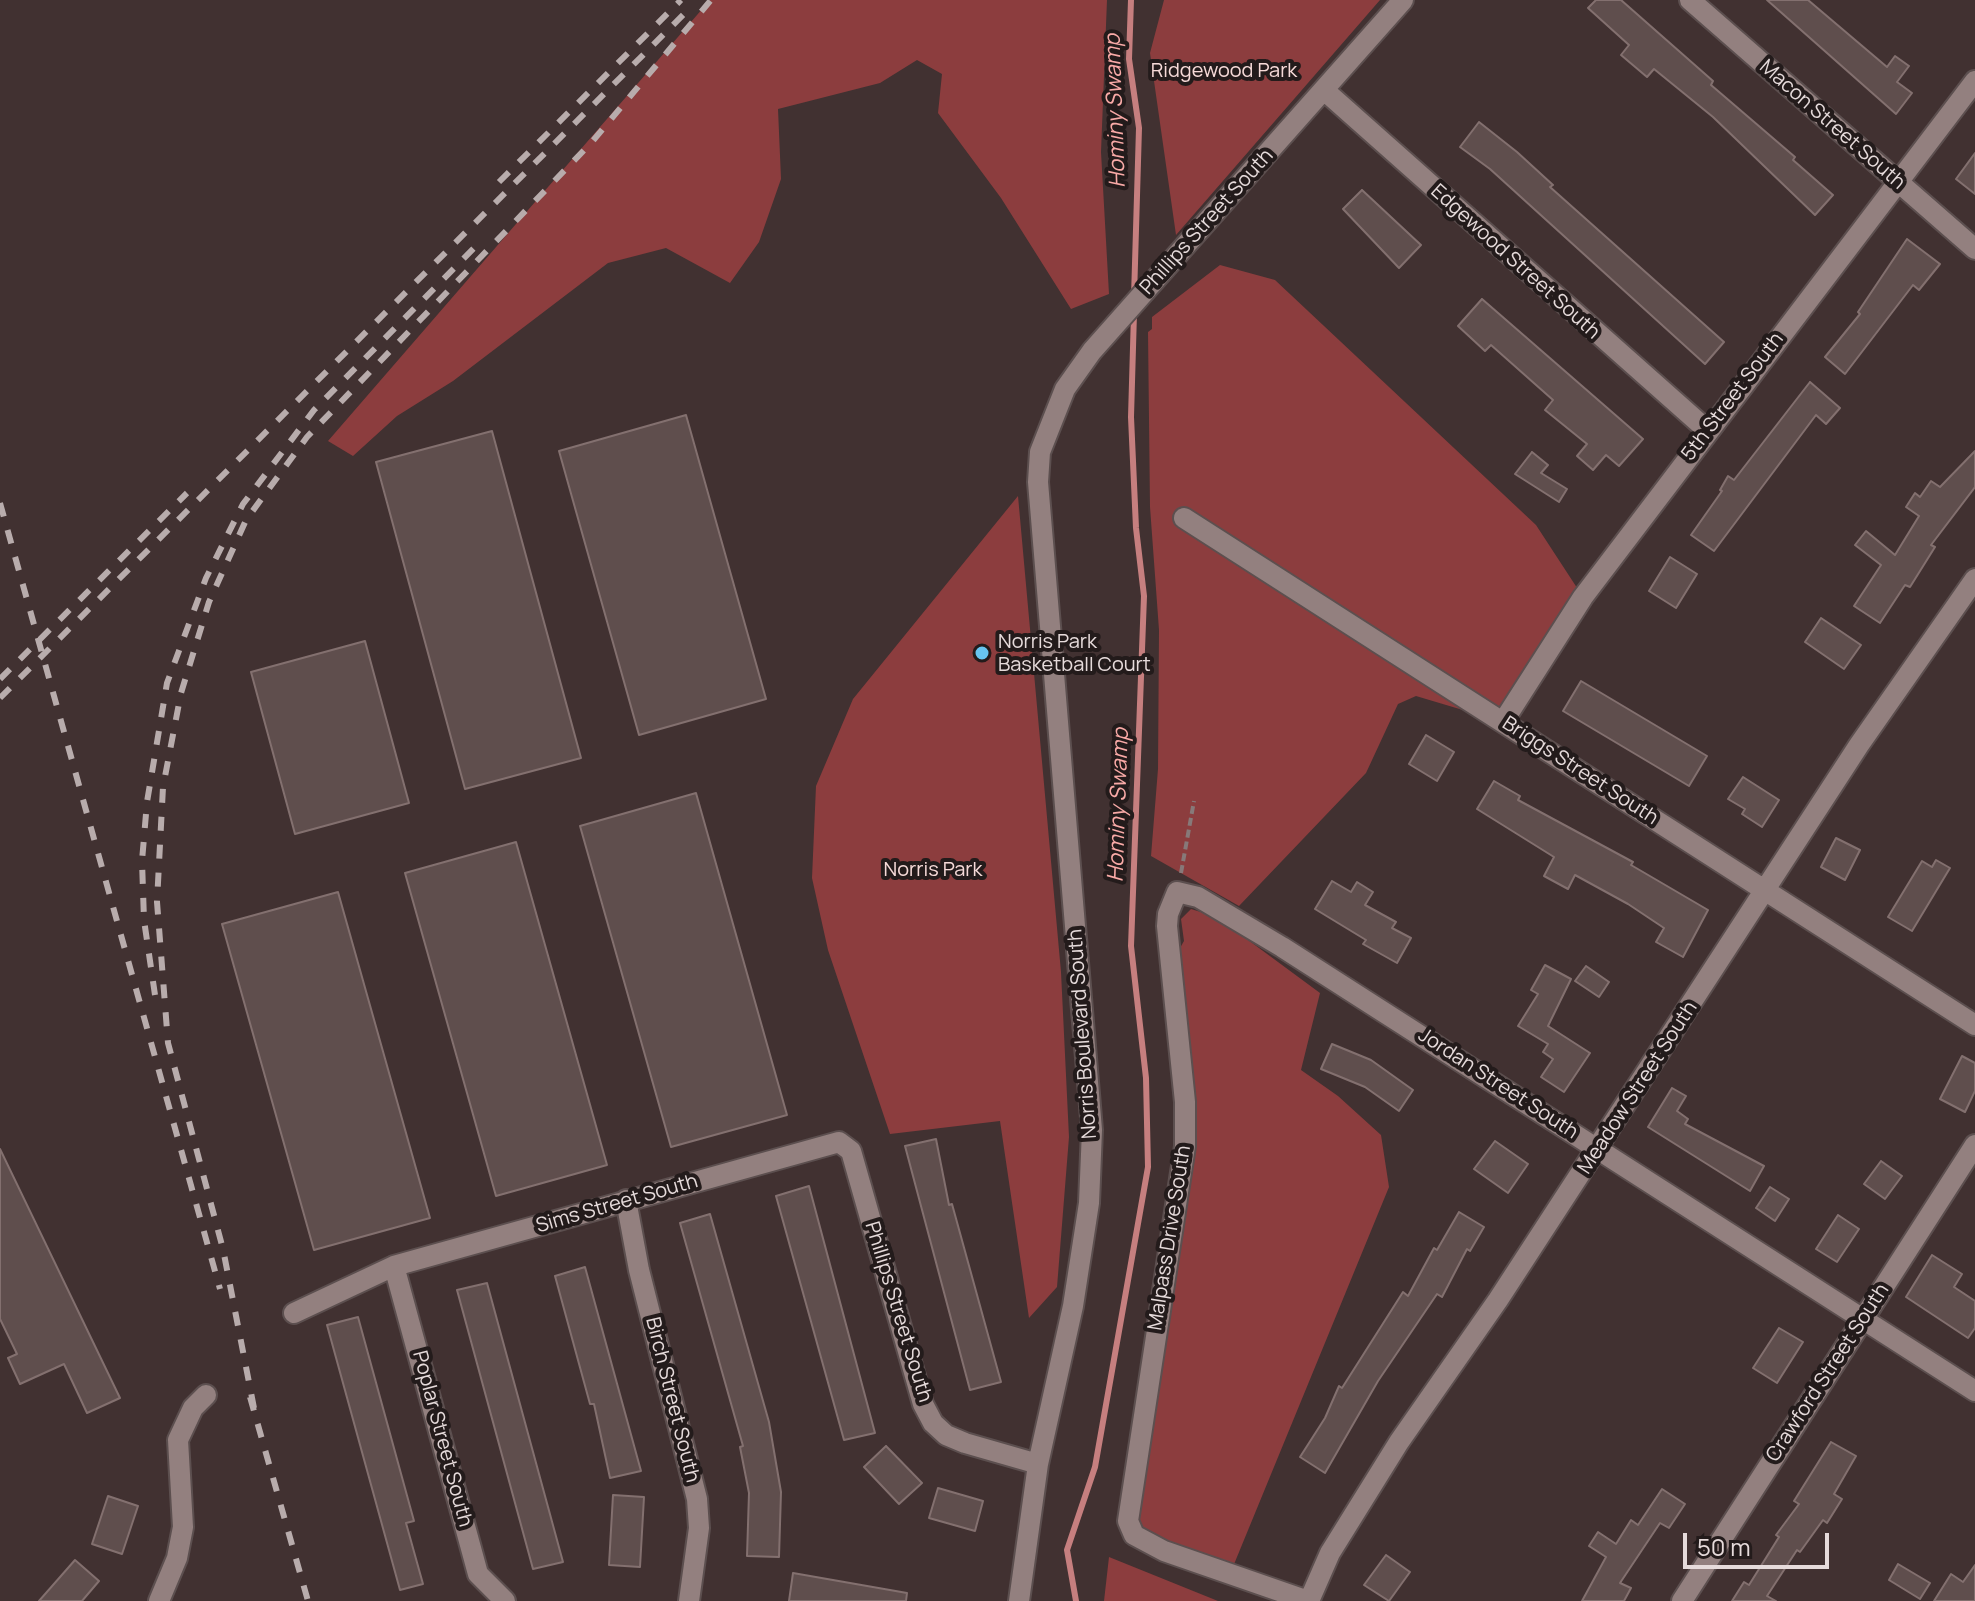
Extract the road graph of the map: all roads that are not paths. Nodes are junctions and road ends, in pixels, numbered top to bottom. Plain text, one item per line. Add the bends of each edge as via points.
1 (1403, 0) edge
2 (1690, 0) edge
3 (1975, 81) edge
4 (1324, 90) junction
5 (1896, 182) junction
6 (1975, 249) edge
7 (1707, 430) junction
8 (1039, 461) joint
9 (1184, 518) dead end
10 (1975, 579) edge
11 (1503, 722) junction
12 (1766, 891) junction
13 (1177, 892) joint
14 (1975, 1025) edge
15 (839, 1142) joint
16 (1975, 1145) edge
17 (1599, 1148) junction
18 (626, 1200) junction
19 (394, 1266) junction
20 (294, 1313) dead end
21 (1865, 1317) junction
22 (1975, 1391) edge
23 (206, 1395) dead end
24 (1038, 1464) junction
25 (159, 1601) edge
26 (505, 1601) edge
27 (689, 1601) edge
28 (1019, 1601) edge
29 (1309, 1601) edge
30 (1682, 1601) edge

1 - 4 street, Phillips Street South
2 - 5 street, Macon Street South
3 - 5 street, 5th Street South
4 - 7 street, Edgewood Street South
4 - 8 street, Phillips Street South via 1092,351 1050,420
5 - 6 street, Macon Street South
5 - 7 street, 5th Street South
7 - 11 street, 5th Street South via 1583,597
8 - 24 street, Norris Boulevard South via 1092,1130 1089,1203 1073,1306
9 - 11 street, Briggs Street South
10 - 12 street, Meadow Street South
11 - 12 street, Briggs Street South
12 - 14 street, Briggs Street South
12 - 17 street, Meadow Street South
13 - 17 street, Jordan Street South via 1198,897 1282,947
13 - 29 street, Malpass Drive South via 1167,926 1185,1146 1128,1521 1134,1535 1164,1551
15 - 18 street, Sims Street South
15 - 24 street, Phillips Street South via 851,1151 923,1404 933,1423 956,1439
16 - 21 street, Crawford Street South
17 - 21 street, Jordan Street South
17 - 29 street, Meadow Street South via 1399,1442 1330,1553
18 - 19 street, Sims Street South
18 - 27 street, Birch Street South via 697,1499 699,1528
19 - 20 street, Sims Street South
19 - 26 street, Poplar Street South via 478,1574
21 - 22 street, Jordan Street South
21 - 30 street, Crawford Street South
23 - 25 street via 193,1408 178,1440 183,1527
24 - 28 street, Norris Boulevard South

